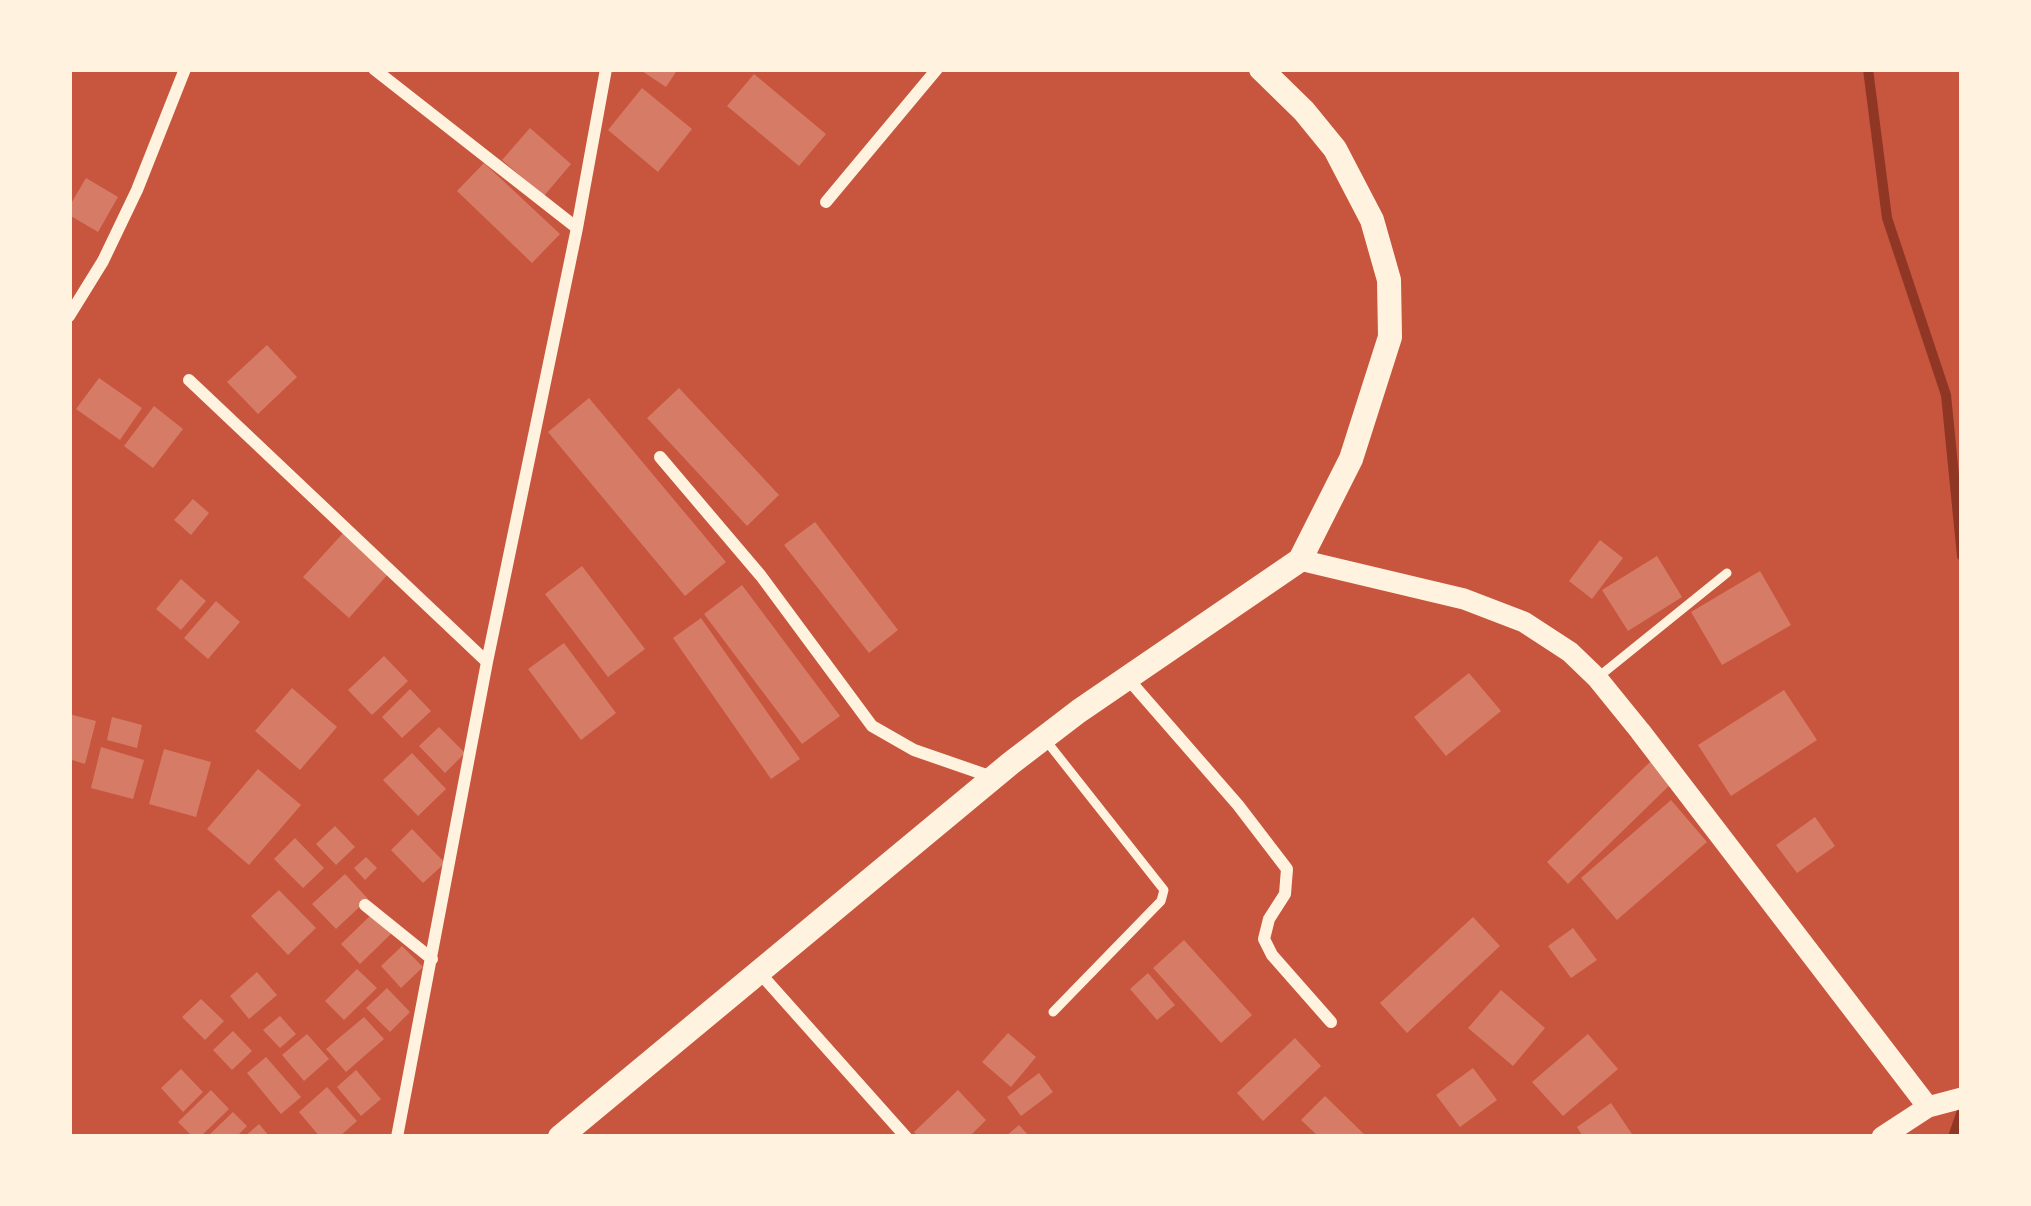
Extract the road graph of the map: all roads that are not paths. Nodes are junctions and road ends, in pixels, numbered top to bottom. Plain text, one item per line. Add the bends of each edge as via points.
1 (185, 69) edge
2 (374, 69) edge
3 (606, 69) edge
4 (937, 69) edge
5 (1261, 69) edge
6 (826, 202) dead end
7 (577, 228) junction
8 (69, 316) edge
9 (188, 380) dead end
10 (661, 457) dead end
11 (1300, 560) junction
12 (1727, 573) dead end
13 (487, 662) junction
14 (1598, 678) junction
15 (1130, 680) junction
16 (1044, 738) junction
17 (993, 778) junction
18 (365, 905) dead end
19 (432, 959) junction
20 (757, 970) junction
21 (1053, 1012) dead end
22 (1331, 1022) dead end
23 (1962, 1098) edge
24 (1928, 1107) junction
25 (397, 1137) edge
26 (560, 1137) edge
27 (906, 1137) edge
28 (1882, 1137) edge

1 - 8 street via 137,190
2 - 7 street
3 - 7 street
4 - 6 street
5 - 11 main road via 1335,149 1372,220 1390,280 1390,337 1351,459
7 - 13 street
9 - 13 street
10 - 17 street via 872,726
11 - 14 street via 1500,611 1546,634
11 - 15 main road
12 - 14 lane
13 - 19 street
14 - 24 street
15 - 16 main road
15 - 22 street via 1286,869 1285,894 1264,939
16 - 17 main road
16 - 21 lane via 1164,890
17 - 20 main road
18 - 19 street
19 - 25 street
20 - 26 main road
20 - 27 street
23 - 24 street
24 - 28 street

